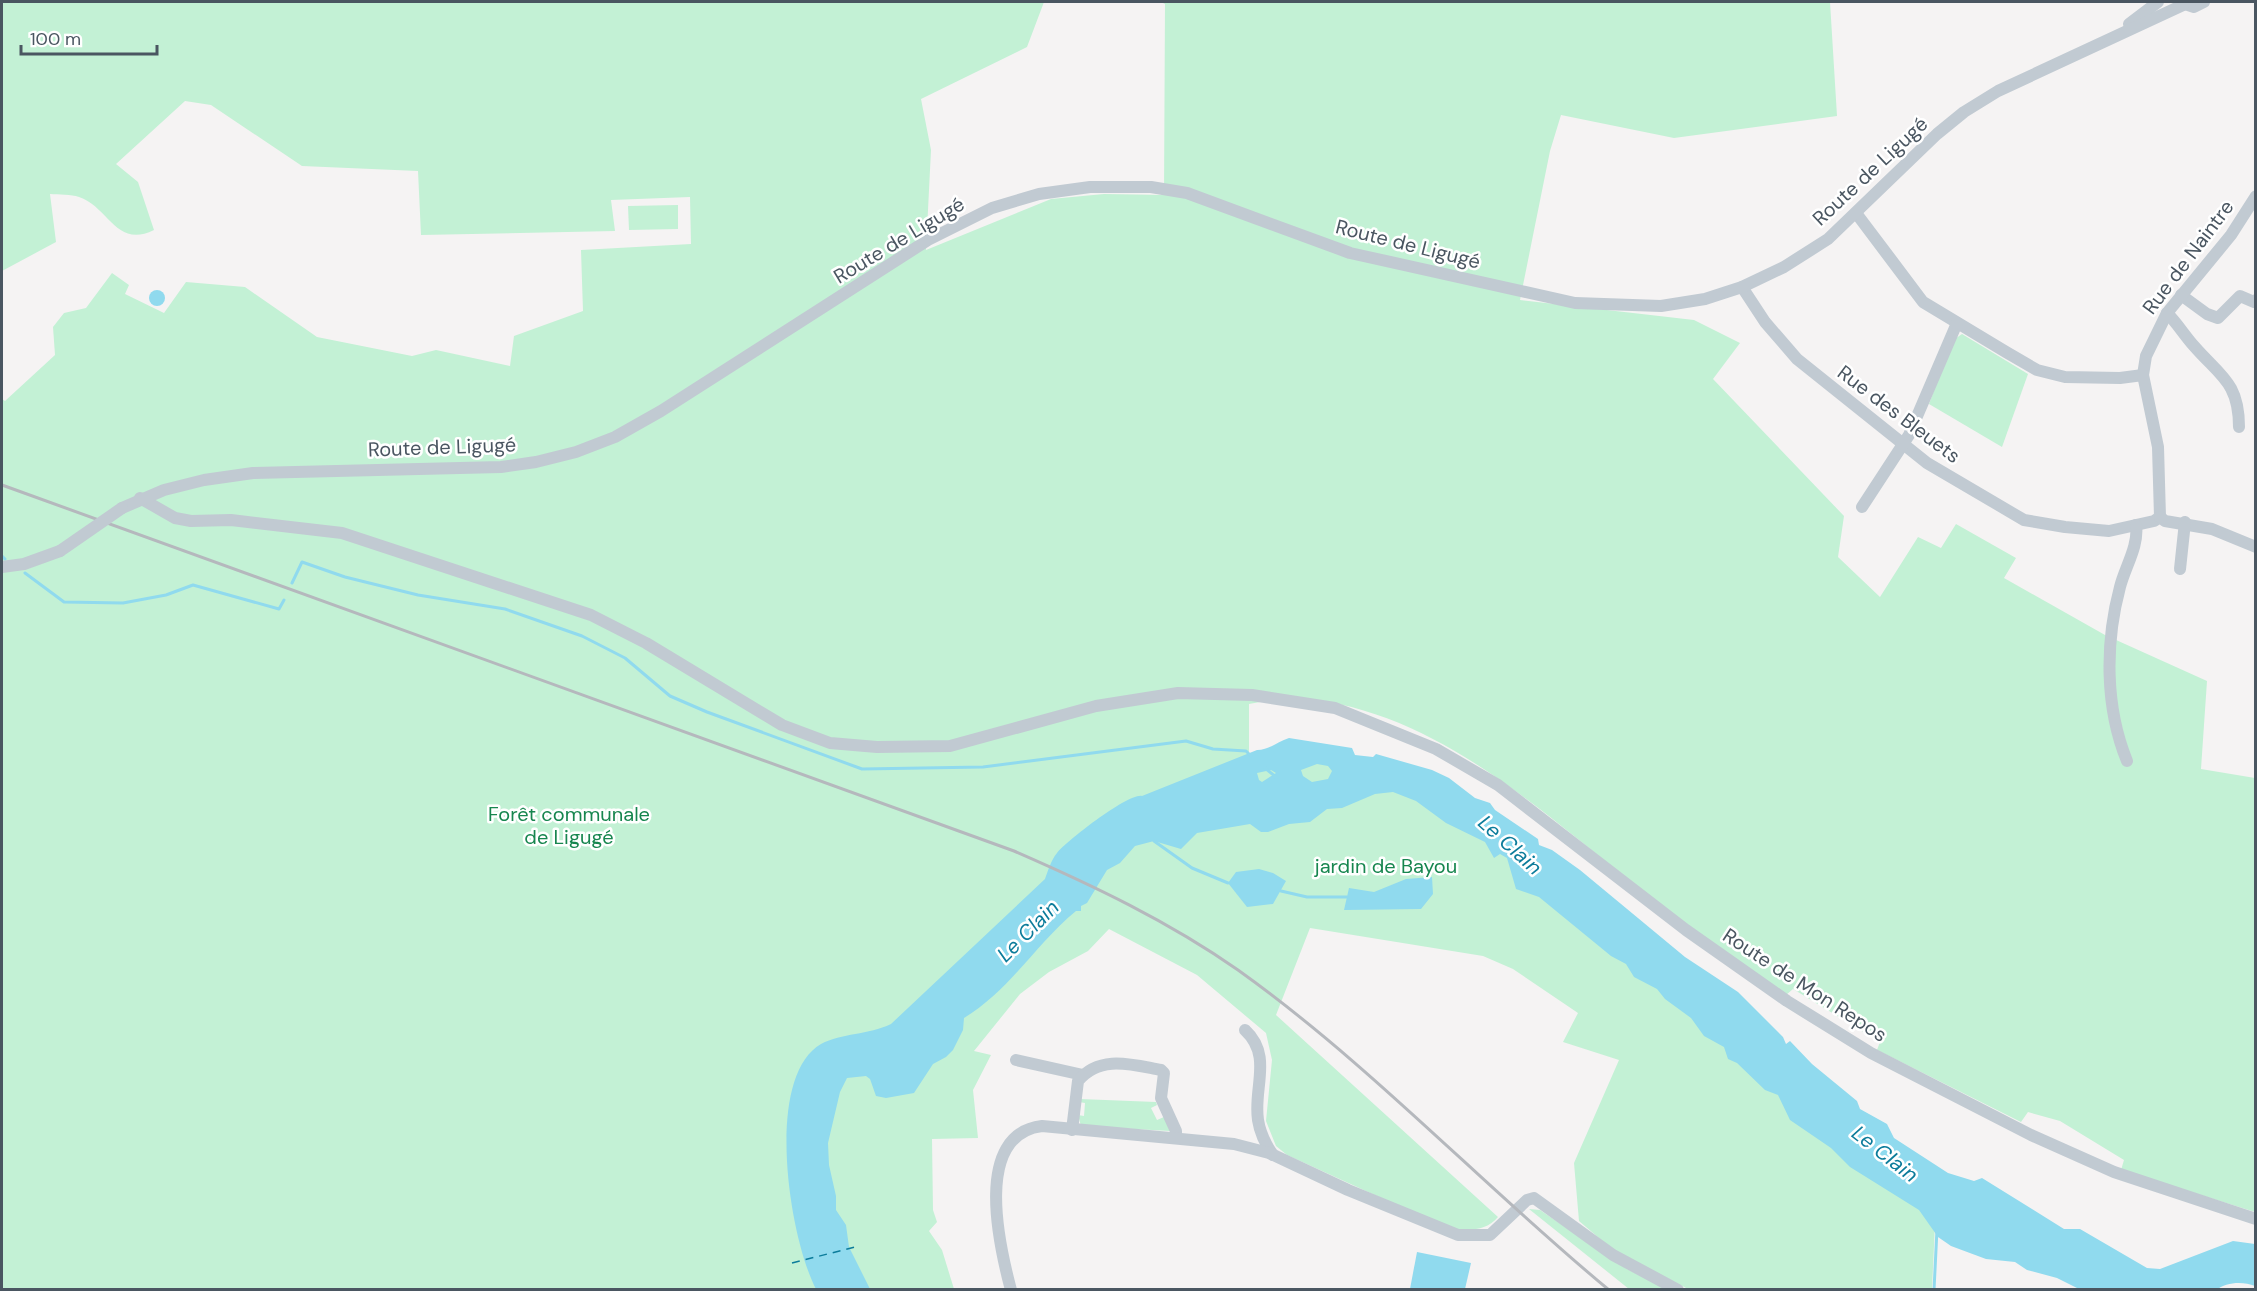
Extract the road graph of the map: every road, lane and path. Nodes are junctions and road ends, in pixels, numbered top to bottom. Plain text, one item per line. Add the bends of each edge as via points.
1 (2158, 2) edge
2 (2204, 2) edge
3 (2181, 3) edge
4 (2103, 42) junction
5 (2256, 196) edge
6 (1856, 213) junction
7 (1742, 287) junction
8 (2181, 295) junction
9 (2256, 300) edge
10 (2167, 313) junction
11 (1958, 323) junction
12 (2143, 375) junction
13 (2239, 427) dead end
14 (1904, 444) junction
15 (164, 490) junction
16 (140, 498) junction
17 (1862, 507) dead end
18 (2160, 517) junction
19 (175, 518) junction
20 (2185, 522) junction
21 (2136, 525) junction
22 (2256, 547) edge
23 (2, 567) edge
24 (2180, 569) dead end
25 (2127, 761) dead end
26 (1245, 1030) dead end
27 (1016, 1060) dead end
28 (1083, 1075) junction
29 (1072, 1130) junction
30 (1176, 1138) junction
31 (1273, 1155) junction
32 (2256, 1219) edge
33 (1011, 1290) edge
34 (1678, 1290) edge

1 - 4 street, Route de Ligugé
2 - 3 street, Route de Ligugé via 2194,7
3 - 4 street, Route de Ligugé
4 - 6 street, Route de Ligugé via 1998,91 1964,112
5 - 8 street, Rue de Naintre via 2231,235
6 - 7 street, Route de Ligugé via 1801,258
6 - 11 street via 1916,295
7 - 14 street, Rue des Bleuets via 1797,359
7 - 15 street, Route de Ligugé via 1661,306 1575,303 1350,253 1212,201 1163,188 1090,187 1050,192 992,208 927,240 661,411 615,437 576,452 501,467 253,473
8 - 9 street via 2218,318 2240,296
8 - 10 street, Rue de Naintre
10 - 12 street, Rue de Naintre via 2146,356
10 - 13 street via 2225,377 2235,395
11 - 12 street via 2037,370 2065,377
11 - 14 street
12 - 18 street via 2158,447
14 - 17 street
14 - 21 street, Rue des Bleuets via 1927,463 2024,520 2109,531
15 - 16 street, Route de Ligugé
15 - 19 street via 164,506
16 - 19 street
16 - 23 street, Route de Ligugé, bridge via 60,551
18 - 20 street
18 - 21 street, Rue des Bleuets
19 - 32 street, Route de Mon Repos via 231,520 342,533 591,615 646,642 782,726 830,743 950,746 1096,706 1178,693 1252,695 1335,708 1436,749 1523,802 1686,930 1836,1033 2031,1135 2114,1172
20 - 22 street
20 - 24 street
21 - 25 street via 2137,536 2120,585 2110,644 2113,713
26 - 31 street via 1255,1039 1261,1055 1258,1120
27 - 28 street
28 - 29 street via 1078,1081
28 - 30 street via 1114,1061 1161,1070 1161,1098
29 - 30 street
29 - 33 street via 1042,1126 1019,1133 998,1168 1000,1238
30 - 31 street via 1234,1144
31 - 34 street via 1458,1235 1490,1235 1534,1198 1613,1255

